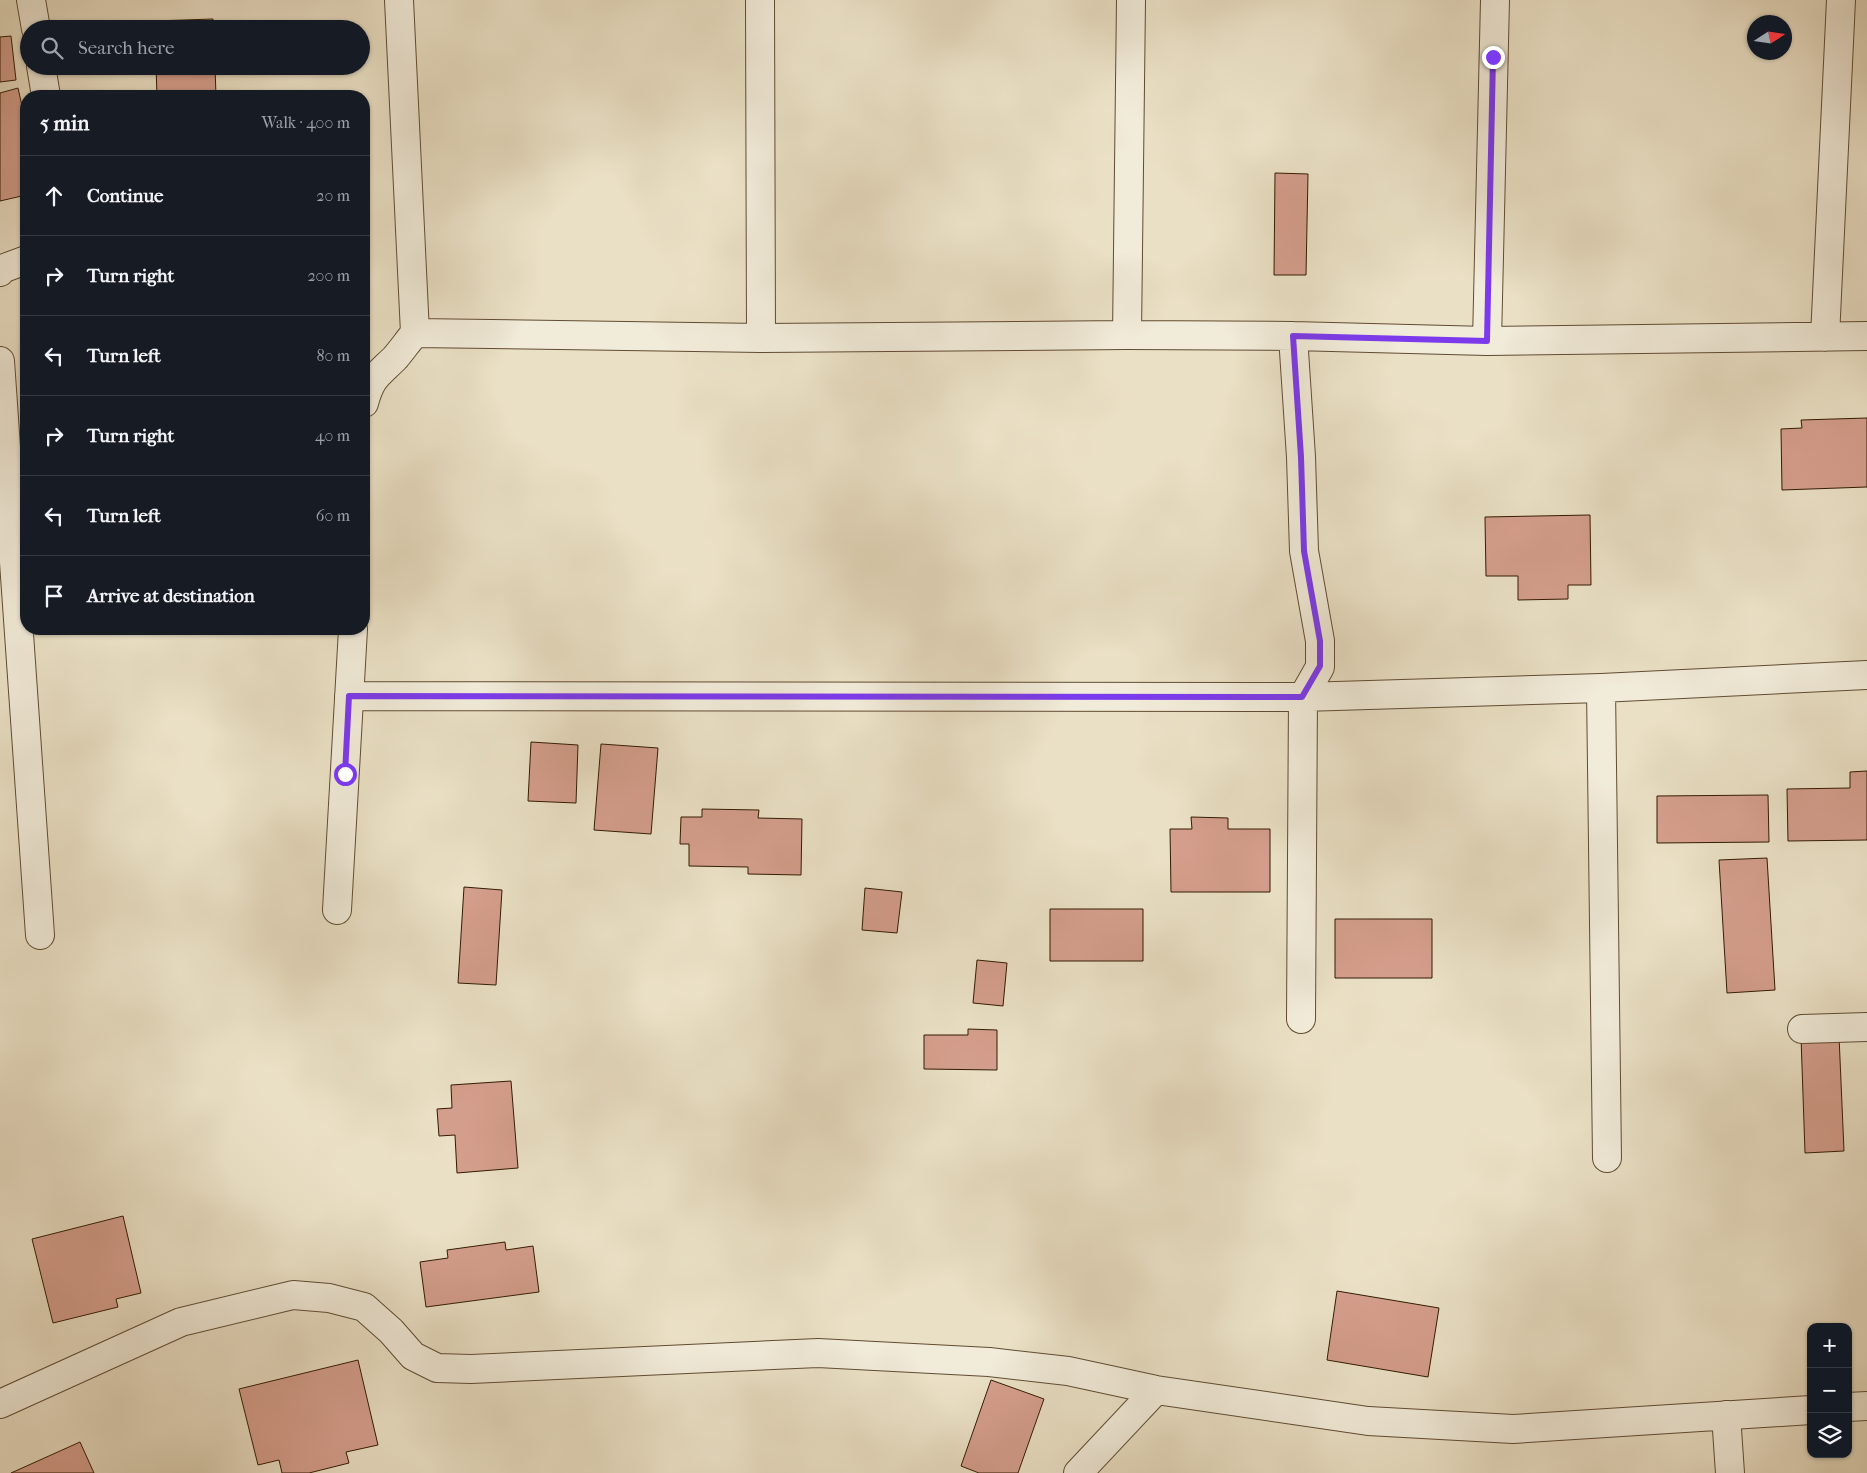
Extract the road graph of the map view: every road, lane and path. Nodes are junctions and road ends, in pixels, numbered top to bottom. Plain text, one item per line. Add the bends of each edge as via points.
1 (31, 0) edge
2 (399, 0) edge
3 (760, 0) edge
4 (1131, 0) edge
5 (1494, 0) edge
6 (1841, 0) edge
7 (34, 20) edge
8 (42, 75) edge
9 (45, 90) edge
10 (20, 262) edge
11 (0, 272) edge
12 (415, 333) junction
13 (1127, 334) junction
14 (1293, 336) junction
15 (1867, 336) edge
16 (1825, 337) junction
17 (761, 338) junction
18 (1487, 341) junction
19 (0, 361) edge
20 (370, 383) edge
21 (352, 635) edge
22 (1867, 675) edge
23 (1601, 688) junction
24 (349, 696) junction
25 (1302, 697) junction
26 (337, 910) dead end
27 (40, 935) dead end
28 (1301, 1019) dead end
29 (1867, 1027) edge
30 (1802, 1029) dead end
31 (1607, 1158) dead end
32 (1156, 1390) junction
33 (0, 1404) edge
34 (1867, 1406) edge
35 (1852, 1408) edge
36 (1807, 1410) edge
37 (1726, 1415) junction
38 (1078, 1473) edge
39 (1730, 1473) edge

1 - 7 street
2 - 12 street
3 - 17 street
4 - 13 street
5 - 18 street
6 - 16 street
8 - 9 street
10 - 11 street
12 - 17 street
12 - 20 street
13 - 14 street
13 - 17 street
14 - 18 street
14 - 25 street via 1304,551 1320,641 1320,666
15 - 16 street
16 - 18 street
19 - 27 street
21 - 24 street
22 - 23 street
23 - 25 street
23 - 31 street
24 - 25 street
24 - 26 street
25 - 28 street
29 - 30 street
32 - 33 street via 1058,1370 988,1362 818,1353 437,1368 413,1356 364,1308 329,1298 293,1294 182,1322
32 - 37 street via 1368,1421 1513,1429
32 - 38 street
34 - 35 street
36 - 37 street
37 - 39 street

